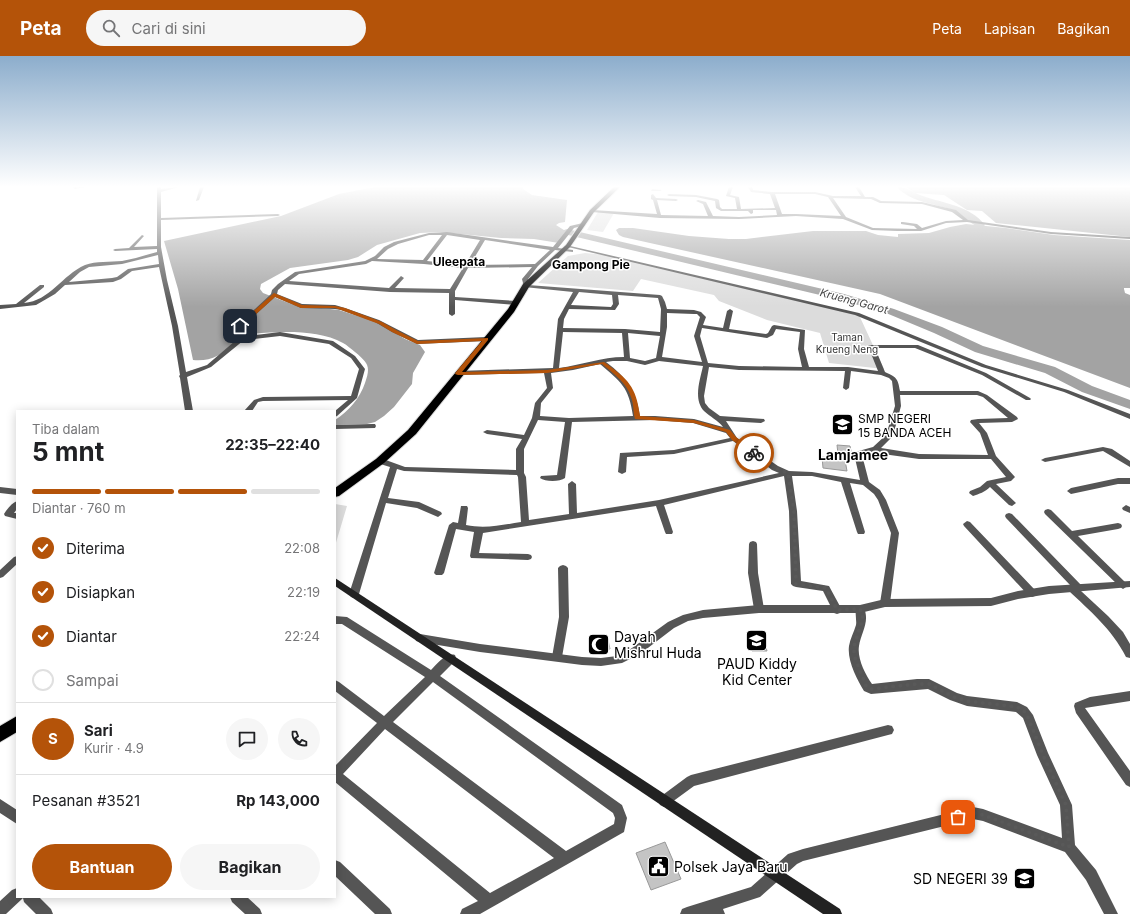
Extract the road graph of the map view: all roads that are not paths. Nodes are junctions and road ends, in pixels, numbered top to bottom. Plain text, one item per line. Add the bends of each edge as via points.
1 (160, 227) edge
2 (573, 227) edge
3 (581, 227) edge
4 (867, 227) edge
5 (917, 227) edge
6 (930, 227) edge
7 (1011, 227) edge
8 (921, 230) junction
9 (447, 233) junction
10 (142, 236) dead end
11 (1130, 238) edge
12 (483, 239) junction
13 (563, 247) junction
14 (115, 250) dead end
15 (130, 250) junction
16 (159, 250) junction
17 (373, 260) junction
18 (417, 261) junction
19 (424, 262) junction
20 (162, 265) junction
21 (536, 265) junction
22 (467, 267) junction
23 (412, 269) dead end
24 (401, 278) dead end
25 (337, 280) dead end
26 (285, 282) junction
27 (63, 284) junction
28 (42, 286) dead end
29 (330, 286) junction
30 (526, 286) junction
31 (390, 290) junction
32 (577, 290) junction
33 (452, 292) junction
34 (615, 293) junction
35 (274, 295) junction
36 (452, 298) junction
37 (516, 303) junction
38 (17, 306) junction
39 (0, 307) edge
40 (567, 307) junction
41 (664, 311) junction
42 (730, 311) dead end
43 (452, 314) dead end
44 (700, 326) junction
45 (726, 329) junction
46 (560, 330) junction
47 (626, 331) junction
48 (662, 334) junction
49 (486, 339) junction
50 (238, 340) junction
51 (627, 359) junction
52 (659, 359) junction
53 (603, 363) junction
54 (706, 365) junction
55 (806, 368) junction
56 (848, 369) junction
57 (556, 370) junction
58 (547, 371) junction
59 (882, 373) junction
60 (458, 374) junction
61 (182, 376) junction
62 (846, 388) dead end
63 (897, 393) junction
64 (354, 398) junction
65 (1028, 399) dead end
66 (189, 410) edge
67 (249, 410) edge
68 (336, 414) edge
69 (1130, 417) edge
70 (536, 418) junction
71 (637, 418) junction
72 (719, 418) junction
73 (569, 420) junction
74 (761, 422) dead end
75 (372, 426) dead end
76 (336, 427) edge
77 (728, 431) junction
78 (487, 432) dead end
79 (526, 437) junction
80 (734, 439) junction
81 (876, 449) junction
82 (993, 457) junction
83 (1045, 460) dead end
84 (380, 461) junction
85 (394, 465) junction
86 (1130, 465) edge
87 (622, 472) dead end
88 (520, 473) junction
89 (788, 473) junction
90 (544, 478) dead end
91 (845, 480) junction
92 (1130, 481) edge
93 (865, 483) junction
94 (990, 483) junction
95 (572, 484) dead end
96 (0, 490) edge
97 (1071, 490) dead end
98 (16, 492) edge
99 (336, 492) edge
100 (973, 493) dead end
101 (383, 500) junction
102 (659, 503) junction
103 (1012, 503) dead end
104 (16, 505) edge
105 (464, 508) dead end
106 (1048, 512) dead end
107 (438, 514) dead end
108 (16, 516) edge
109 (1009, 516) dead end
110 (574, 517) junction
111 (525, 524) junction
112 (967, 524) dead end
113 (1118, 526) dead end
114 (462, 527) junction
115 (480, 530) junction
116 (669, 532) dead end
117 (861, 532) dead end
118 (1071, 534) junction
119 (753, 544) dead end
120 (528, 557) dead end
121 (16, 560) edge
122 (563, 568) dead end
123 (439, 573) dead end
124 (0, 575) edge
125 (336, 582) edge
126 (1126, 585) edge
127 (1075, 588) junction
128 (1032, 593) junction
129 (354, 594) junction
130 (885, 603) junction
131 (759, 609) junction
132 (860, 609) junction
133 (837, 610) junction
134 (336, 620) edge
135 (419, 638) junction
136 (1130, 654) edge
137 (557, 657) junction
138 (451, 658) junction
139 (432, 676) junction
140 (336, 686) edge
141 (1130, 696) edge
142 (16, 723) edge
143 (384, 723) junction
144 (888, 730) dead end
145 (0, 735) edge
146 (336, 774) edge
147 (1128, 775) edge
148 (336, 776) edge
149 (664, 801) junction
150 (0, 805) edge
151 (16, 817) edge
152 (1069, 847) junction
153 (564, 858) junction
154 (336, 868) edge
155 (775, 875) junction
156 (16, 896) edge
157 (30, 898) edge
158 (238, 898) edge
159 (490, 902) junction
160 (0, 910) edge
161 (716, 910) edge
162 (46, 914) edge
163 (255, 914) edge
164 (385, 914) edge
165 (467, 914) edge
166 (687, 914) edge
167 (834, 914) edge
168 (1111, 914) edge

1 - 16 street
2 - 13 street
3 - 13 highway
4 - 8 street
5 - 8 street
6 - 8 street
7 - 11 street via 1050,233
9 - 12 street
9 - 17 street via 428,234 396,243
9 - 19 street
10 - 15 street
12 - 13 street
12 - 22 street
13 - 21 street
13 - 30 highway
13 - 69 street via 598,252 857,314 984,366 1066,391
14 - 15 street
15 - 16 street
16 - 20 street
16 - 27 street via 122,262 88,266
17 - 18 street
17 - 26 street via 297,273
18 - 19 street
18 - 23 street
19 - 22 street
20 - 27 street via 130,270 113,280
20 - 61 street
21 - 22 street
21 - 30 street via 525,279
22 - 33 street
24 - 31 street
25 - 29 street
26 - 29 street
26 - 35 street via 275,290
27 - 38 street via 37,303
28 - 38 street
29 - 31 street
30 - 32 street
30 - 37 highway
31 - 33 street
32 - 34 street
32 - 40 street
33 - 36 street
34 - 40 street via 616,304 613,309
34 - 41 street via 660,298
35 - 49 street via 301,306 343,309 380,323 417,342
35 - 50 street via 240,326 236,333
36 - 37 street
36 - 43 street
37 - 49 highway
38 - 39 street
40 - 46 street via 561,319
41 - 44 street via 699,313 703,317
41 - 48 street
42 - 45 street
44 - 45 street
44 - 54 street via 697,336
45 - 55 street via 767,336 771,334 774,326 803,331 800,349
46 - 47 street
46 - 57 street
47 - 48 street
47 - 51 street
48 - 52 street
49 - 60 highway
50 - 61 street via 209,366
50 - 64 street via 280,334 330,342 340,347 353,357 362,369
51 - 52 street via 649,363
51 - 53 street via 613,359
52 - 54 street
53 - 57 street
53 - 71 street via 618,374 631,390 635,398
54 - 55 street via 739,368
54 - 72 street via 702,403
55 - 56 street
56 - 59 street
56 - 62 street
57 - 58 street
58 - 60 street
58 - 70 street via 550,388 538,403
59 - 63 street via 895,381
59 - 65 street via 871,346 913,345 984,374
60 - 84 highway via 412,432
61 - 66 street
63 - 81 street via 898,406 889,436
63 - 82 street via 978,393 985,396 1014,420 974,422 983,433
64 - 67 street via 263,399 256,401
64 - 68 street
70 - 73 street
70 - 79 street
71 - 73 street
71 - 77 street via 694,421
72 - 74 street
72 - 77 street
73 - 90 street via 561,478
75 - 76 street
77 - 80 street
78 - 79 street
79 - 88 street via 520,449
80 - 87 street via 674,452 623,456
80 - 89 street via 775,468
81 - 82 street via 915,457
81 - 93 street via 858,454
82 - 94 street via 1011,477
83 - 86 street via 1103,449
84 - 85 street
84 - 99 highway
85 - 88 street via 421,470
85 - 101 street
88 - 111 street
89 - 91 street
89 - 102 street
89 - 133 street via 794,511 796,584 826,588
91 - 93 street
91 - 117 street
92 - 97 street
93 - 130 street via 877,492 882,500 895,533
94 - 100 street
94 - 103 street
95 - 110 street
96 - 98 street
101 - 107 street via 419,505
101 - 129 street
102 - 110 street
102 - 116 street
104 - 108 street via 8,513
105 - 114 street
106 - 118 street
109 - 127 street
110 - 111 street
111 - 115 street
112 - 128 street
113 - 118 street
114 - 115 street
114 - 123 street via 453,525
115 - 120 street via 474,556
118 - 126 street
119 - 131 street via 753,573
121 - 124 street
122 - 137 street via 564,617
125 - 129 main road
126 - 127 street
127 - 128 street
127 - 136 street via 1111,625
128 - 130 street via 984,603
129 - 135 main road
130 - 132 street
131 - 133 street
131 - 137 street via 686,618 618,660 588,661
132 - 133 street
132 - 152 street via 863,618 854,646 854,655 868,688 929,684 961,699 1023,710 1066,805
134 - 139 street via 344,620
135 - 137 street
135 - 138 main road
138 - 139 street
138 - 149 main road
139 - 143 street
139 - 153 street via 618,809 621,818 620,828
140 - 143 street
141 - 147 street via 1079,706
142 - 145 highway
143 - 146 street
143 - 153 street
144 - 149 street via 691,781
148 - 159 street
149 - 155 main road
150 - 151 street
152 - 155 street via 973,813 803,855 793,859
152 - 168 street via 1090,874
153 - 159 street
154 - 164 street
155 - 161 street via 755,892
155 - 167 main road
156 - 160 street
157 - 162 street
158 - 163 street
159 - 165 street
161 - 166 street

